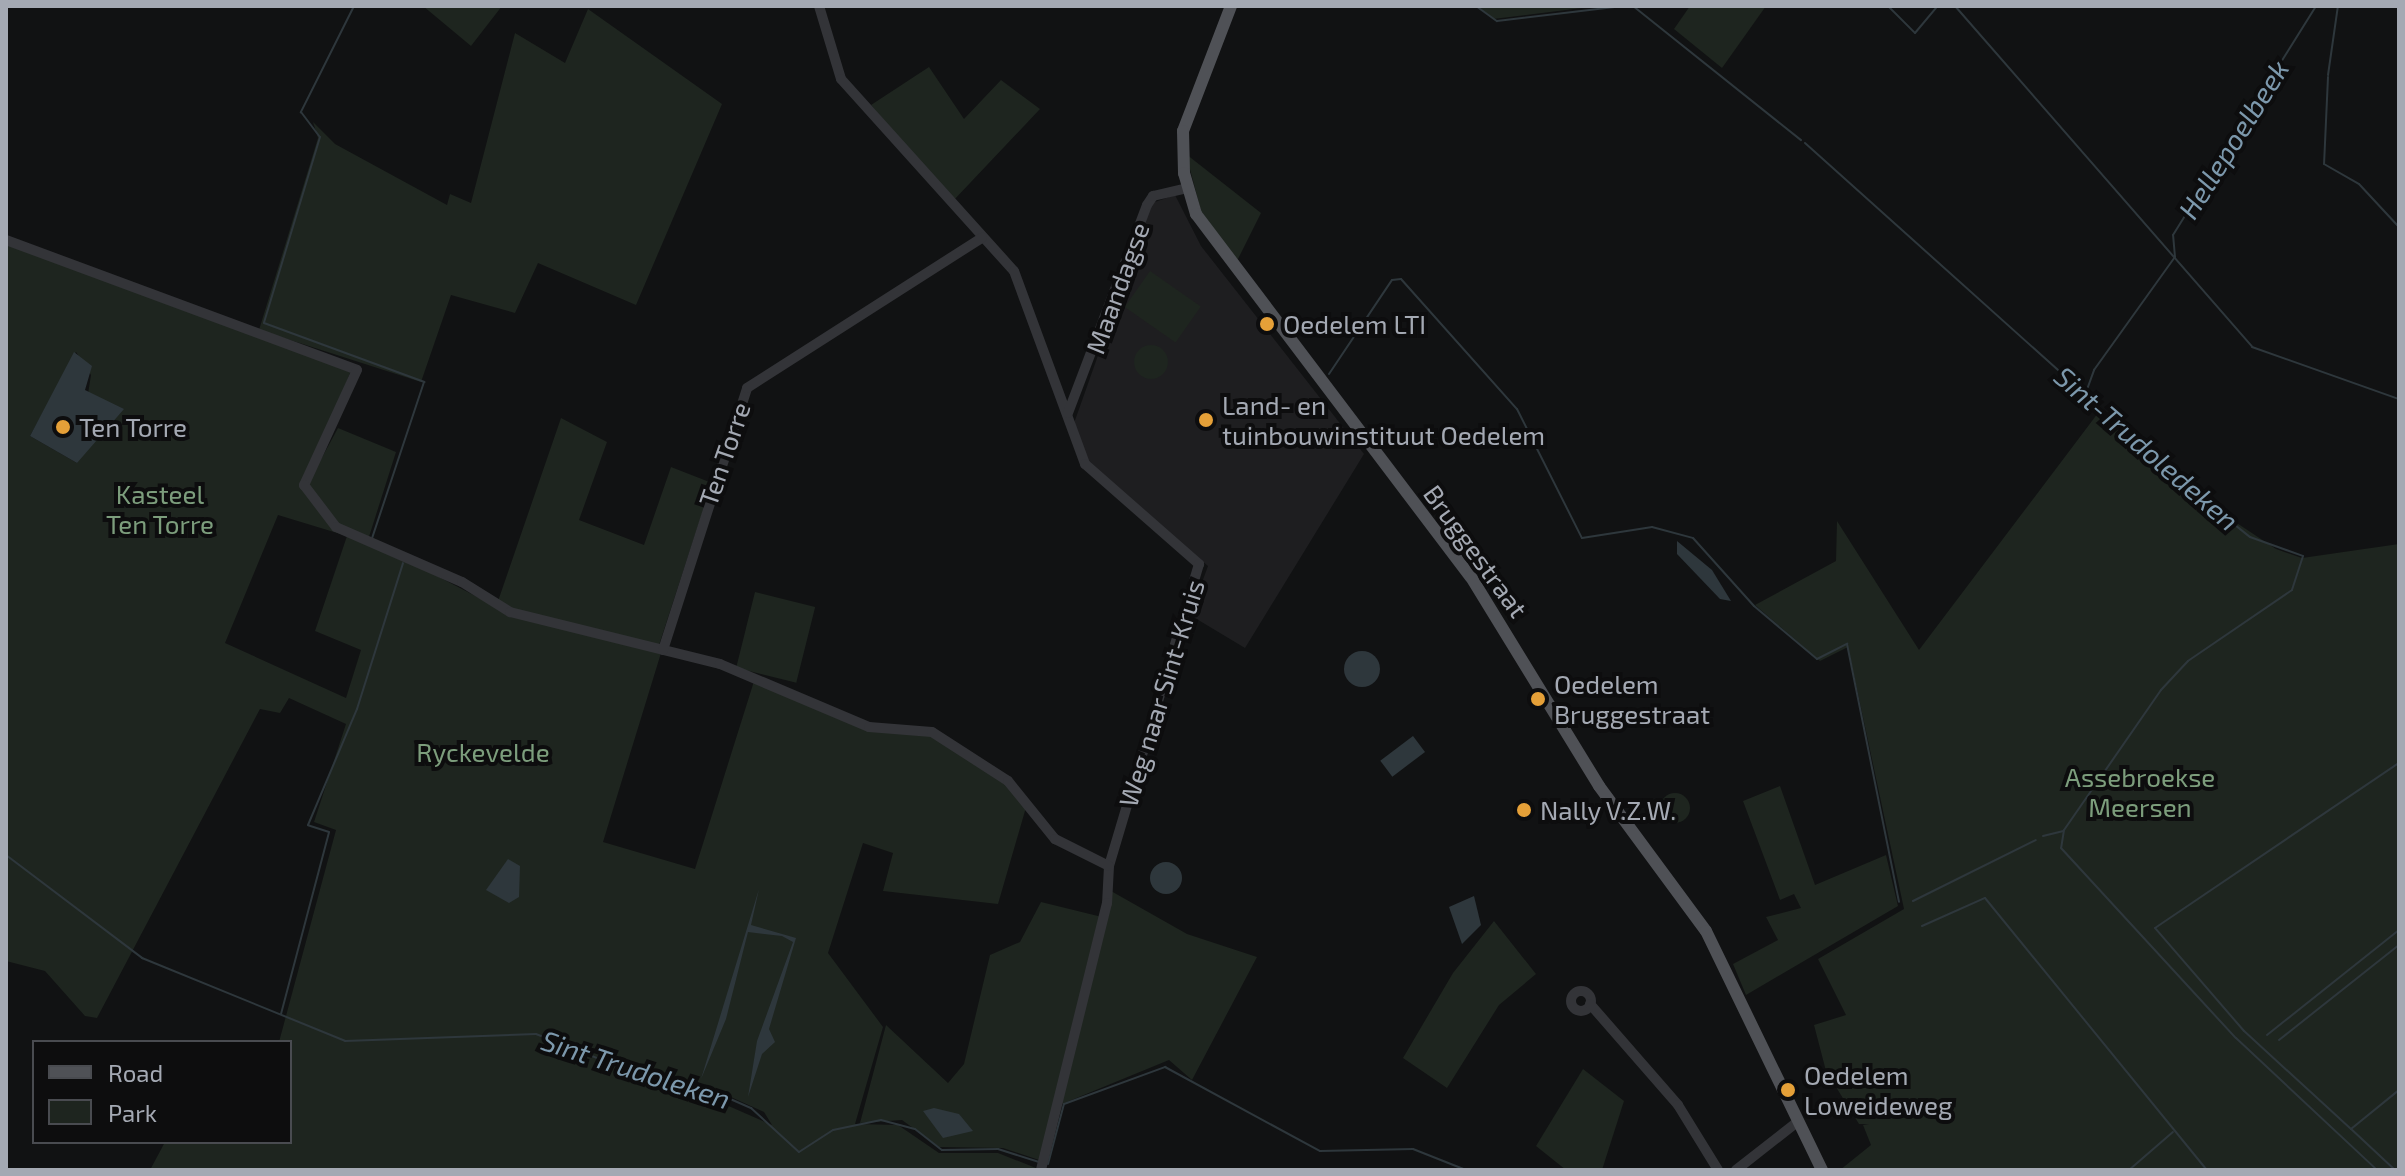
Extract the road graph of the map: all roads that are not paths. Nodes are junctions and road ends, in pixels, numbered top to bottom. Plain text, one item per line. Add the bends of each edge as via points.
1 (819, 6) edge
2 (1231, 6) edge
3 (1187, 188) junction
4 (982, 238) junction
5 (6, 240) edge
6 (1068, 413) junction
7 (663, 650) junction
8 (1109, 866) junction
9 (1590, 1004) dead end
10 (1796, 1123) junction
11 (1041, 1170) edge
12 (1718, 1170) edge
13 (1736, 1170) edge
14 (1822, 1170) edge

1 - 4 street, Weg naar Sint-Kruis via 841,79
2 - 3 main road, Bruggestraat via 1187,112
3 - 6 street, Maandagse via 1153,196 1147,205
3 - 10 main road, Bruggestraat via 1216,246 1471,577 1599,786 1706,931
4 - 6 street, Weg naar Sint-Kruis via 1014,271
4 - 7 street, Ten Torre via 747,388
5 - 7 street via 353,367 358,375 304,485 331,523 510,612
6 - 8 street, Weg naar Sint-Kruis via 1085,464 1199,564
7 - 8 street via 751,675 869,727 942,737 1008,781 1055,839
8 - 11 street, Weg naar Sint-Kruis via 1107,903
9 - 12 street via 1663,1086
10 - 13 street
10 - 14 main road, Bruggestraat

